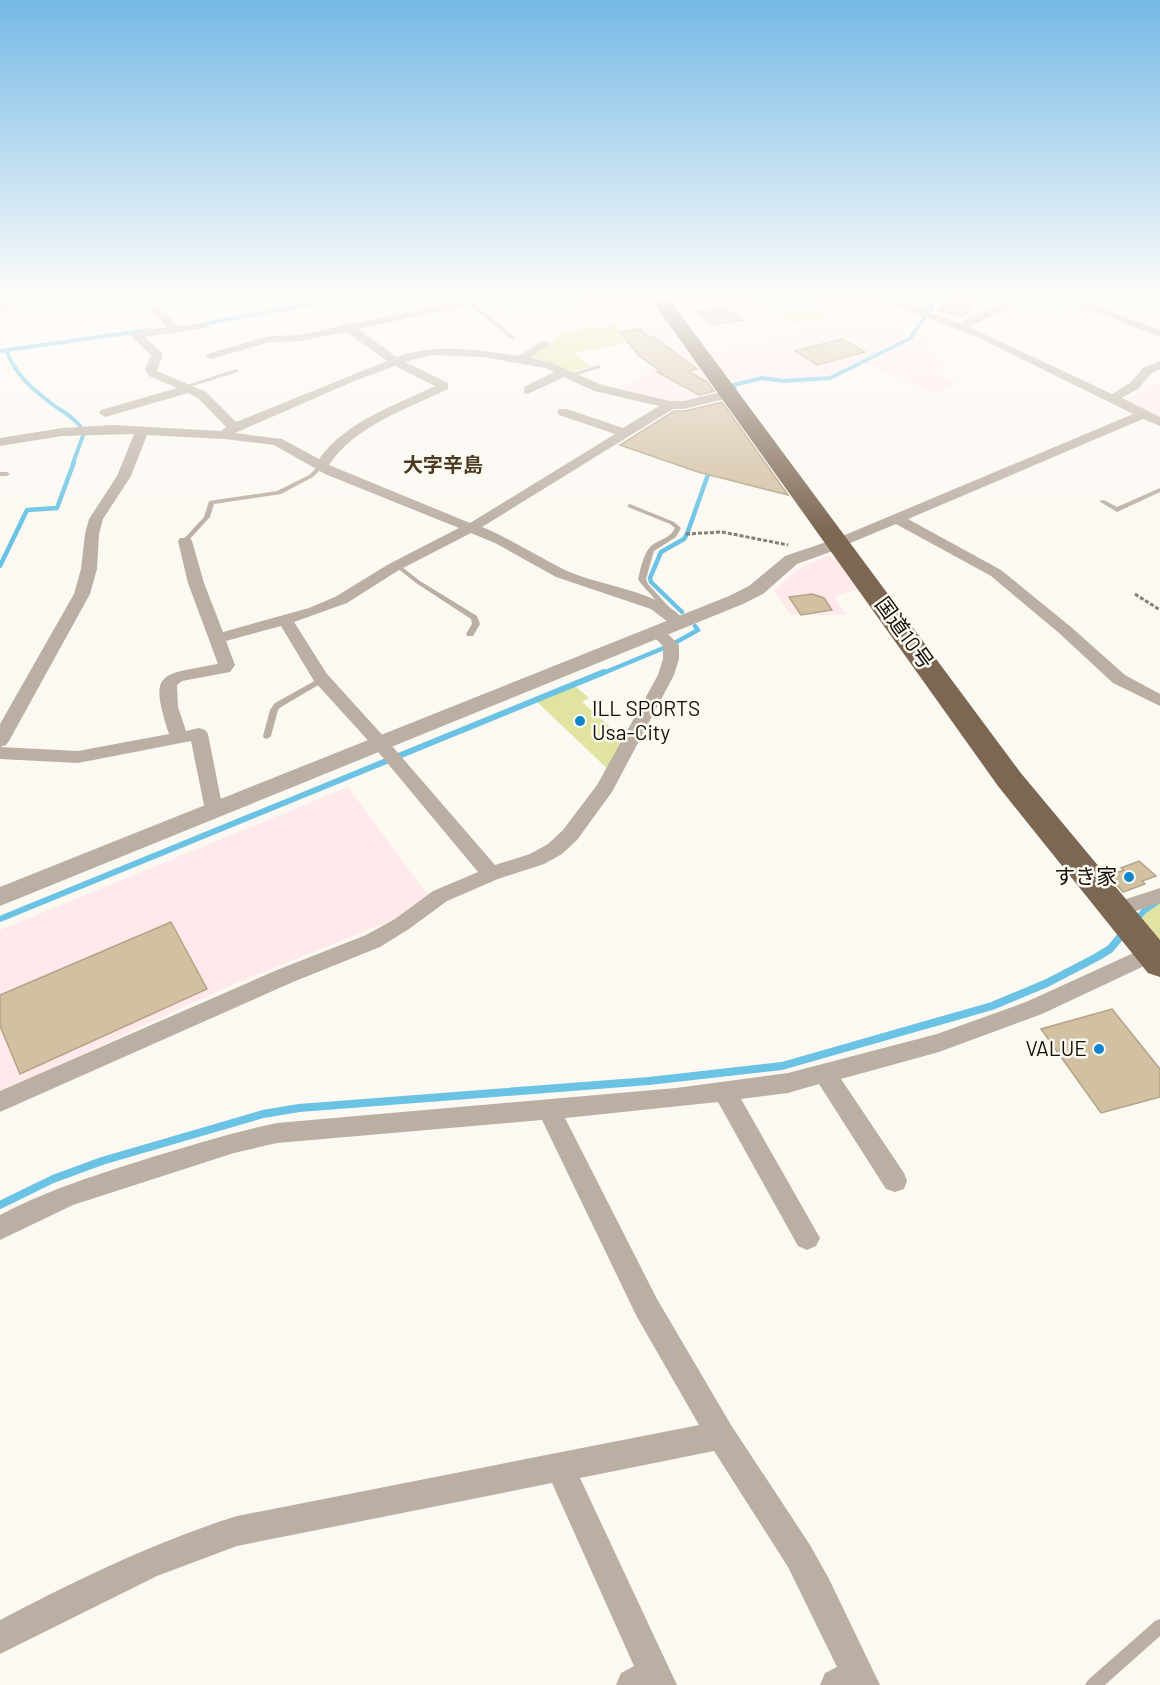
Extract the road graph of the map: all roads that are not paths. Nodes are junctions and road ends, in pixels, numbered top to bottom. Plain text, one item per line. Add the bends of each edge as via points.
1 (156, 374) edge
2 (231, 374) edge
3 (363, 374) edge
4 (419, 374) edge
5 (566, 374) edge
6 (568, 374) edge
7 (715, 374) edge
8 (1058, 374) edge
9 (1145, 374) edge
10 (186, 388) junction
11 (528, 390) dead end
12 (1112, 399) junction
13 (734, 400) junction
14 (670, 405) junction
15 (563, 412) dead end
16 (105, 413) dead end
17 (1143, 414) junction
18 (1160, 422) edge
19 (142, 430) junction
20 (229, 431) junction
21 (625, 433) junction
22 (0, 442) edge
23 (321, 466) junction
24 (1160, 490) edge
25 (1102, 501) dead end
26 (630, 506) dead end
27 (898, 519) junction
28 (471, 528) junction
29 (185, 541) joint
30 (838, 543) junction
31 (398, 566) junction
32 (285, 620) junction
33 (667, 622) junction
34 (470, 634) dead end
35 (216, 638) junction
36 (323, 680) junction
37 (1160, 701) edge
38 (267, 736) dead end
39 (179, 737) junction
40 (0, 741) edge
41 (380, 743) junction
42 (0, 753) edge
43 (214, 810) junction
44 (491, 874) junction
45 (1160, 895) edge
46 (0, 897) edge
47 (1138, 938) edge
48 (825, 1074) junction
49 (725, 1092) junction
50 (0, 1102) edge
51 (549, 1109) junction
52 (895, 1181) dead end
53 (0, 1228) edge
54 (807, 1238) dead end
55 (721, 1435) junction
56 (560, 1468) junction
57 (1160, 1626) edge
58 (0, 1638) edge
59 (649, 1681) edge
60 (852, 1681) edge
61 (1093, 1685) edge

1 - 10 street
2 - 10 lane
3 - 20 street
4 - 23 street via 444,386 346,438
5 - 11 street
6 - 14 street via 598,388
7 - 13 highway, 国道10号
8 - 12 street
9 - 12 street
10 - 16 street
10 - 20 street via 207,399
12 - 17 street
13 - 14 street
13 - 30 highway, 国道10号
14 - 21 street
15 - 21 street
17 - 18 street
17 - 27 street
19 - 20 street
19 - 22 street via 89,430
19 - 40 street via 124,476 96,519 82,594
20 - 23 street via 277,442
21 - 28 street
23 - 28 street
23 - 29 lane via 311,476 279,493 211,502 207,517
24 - 25 lane via 1117,510
26 - 33 lane via 675,525 678,531 652,549 642,579 666,608
27 - 30 street
27 - 37 street via 996,573 1119,680
28 - 31 street
28 - 33 street via 561,574 657,606
29 - 35 street
30 - 33 street via 798,556 756,590
30 - 47 highway, 国道10号 via 1008,779
31 - 32 street via 334,603
31 - 34 lane via 474,618 476,624
32 - 35 street
32 - 36 street
33 - 41 street
33 - 44 street via 671,659 666,675 605,788 555,849
35 - 39 street via 225,667 177,677 168,683 169,707
36 - 38 lane via 278,705
36 - 41 street
39 - 42 street via 78,757
39 - 43 street via 195,733 201,736
41 - 43 street
41 - 44 street
43 - 46 street
44 - 50 street via 440,896 373,941
45 - 47 street
47 - 48 street via 1034,1008 939,1043
48 - 49 street
48 - 52 street
49 - 51 street
49 - 54 street
51 - 53 street via 256,1137 72,1194
51 - 55 street via 647,1308
55 - 56 street
55 - 60 street via 818,1590
56 - 58 street via 216,1537 142,1567
56 - 59 street
57 - 61 lane

